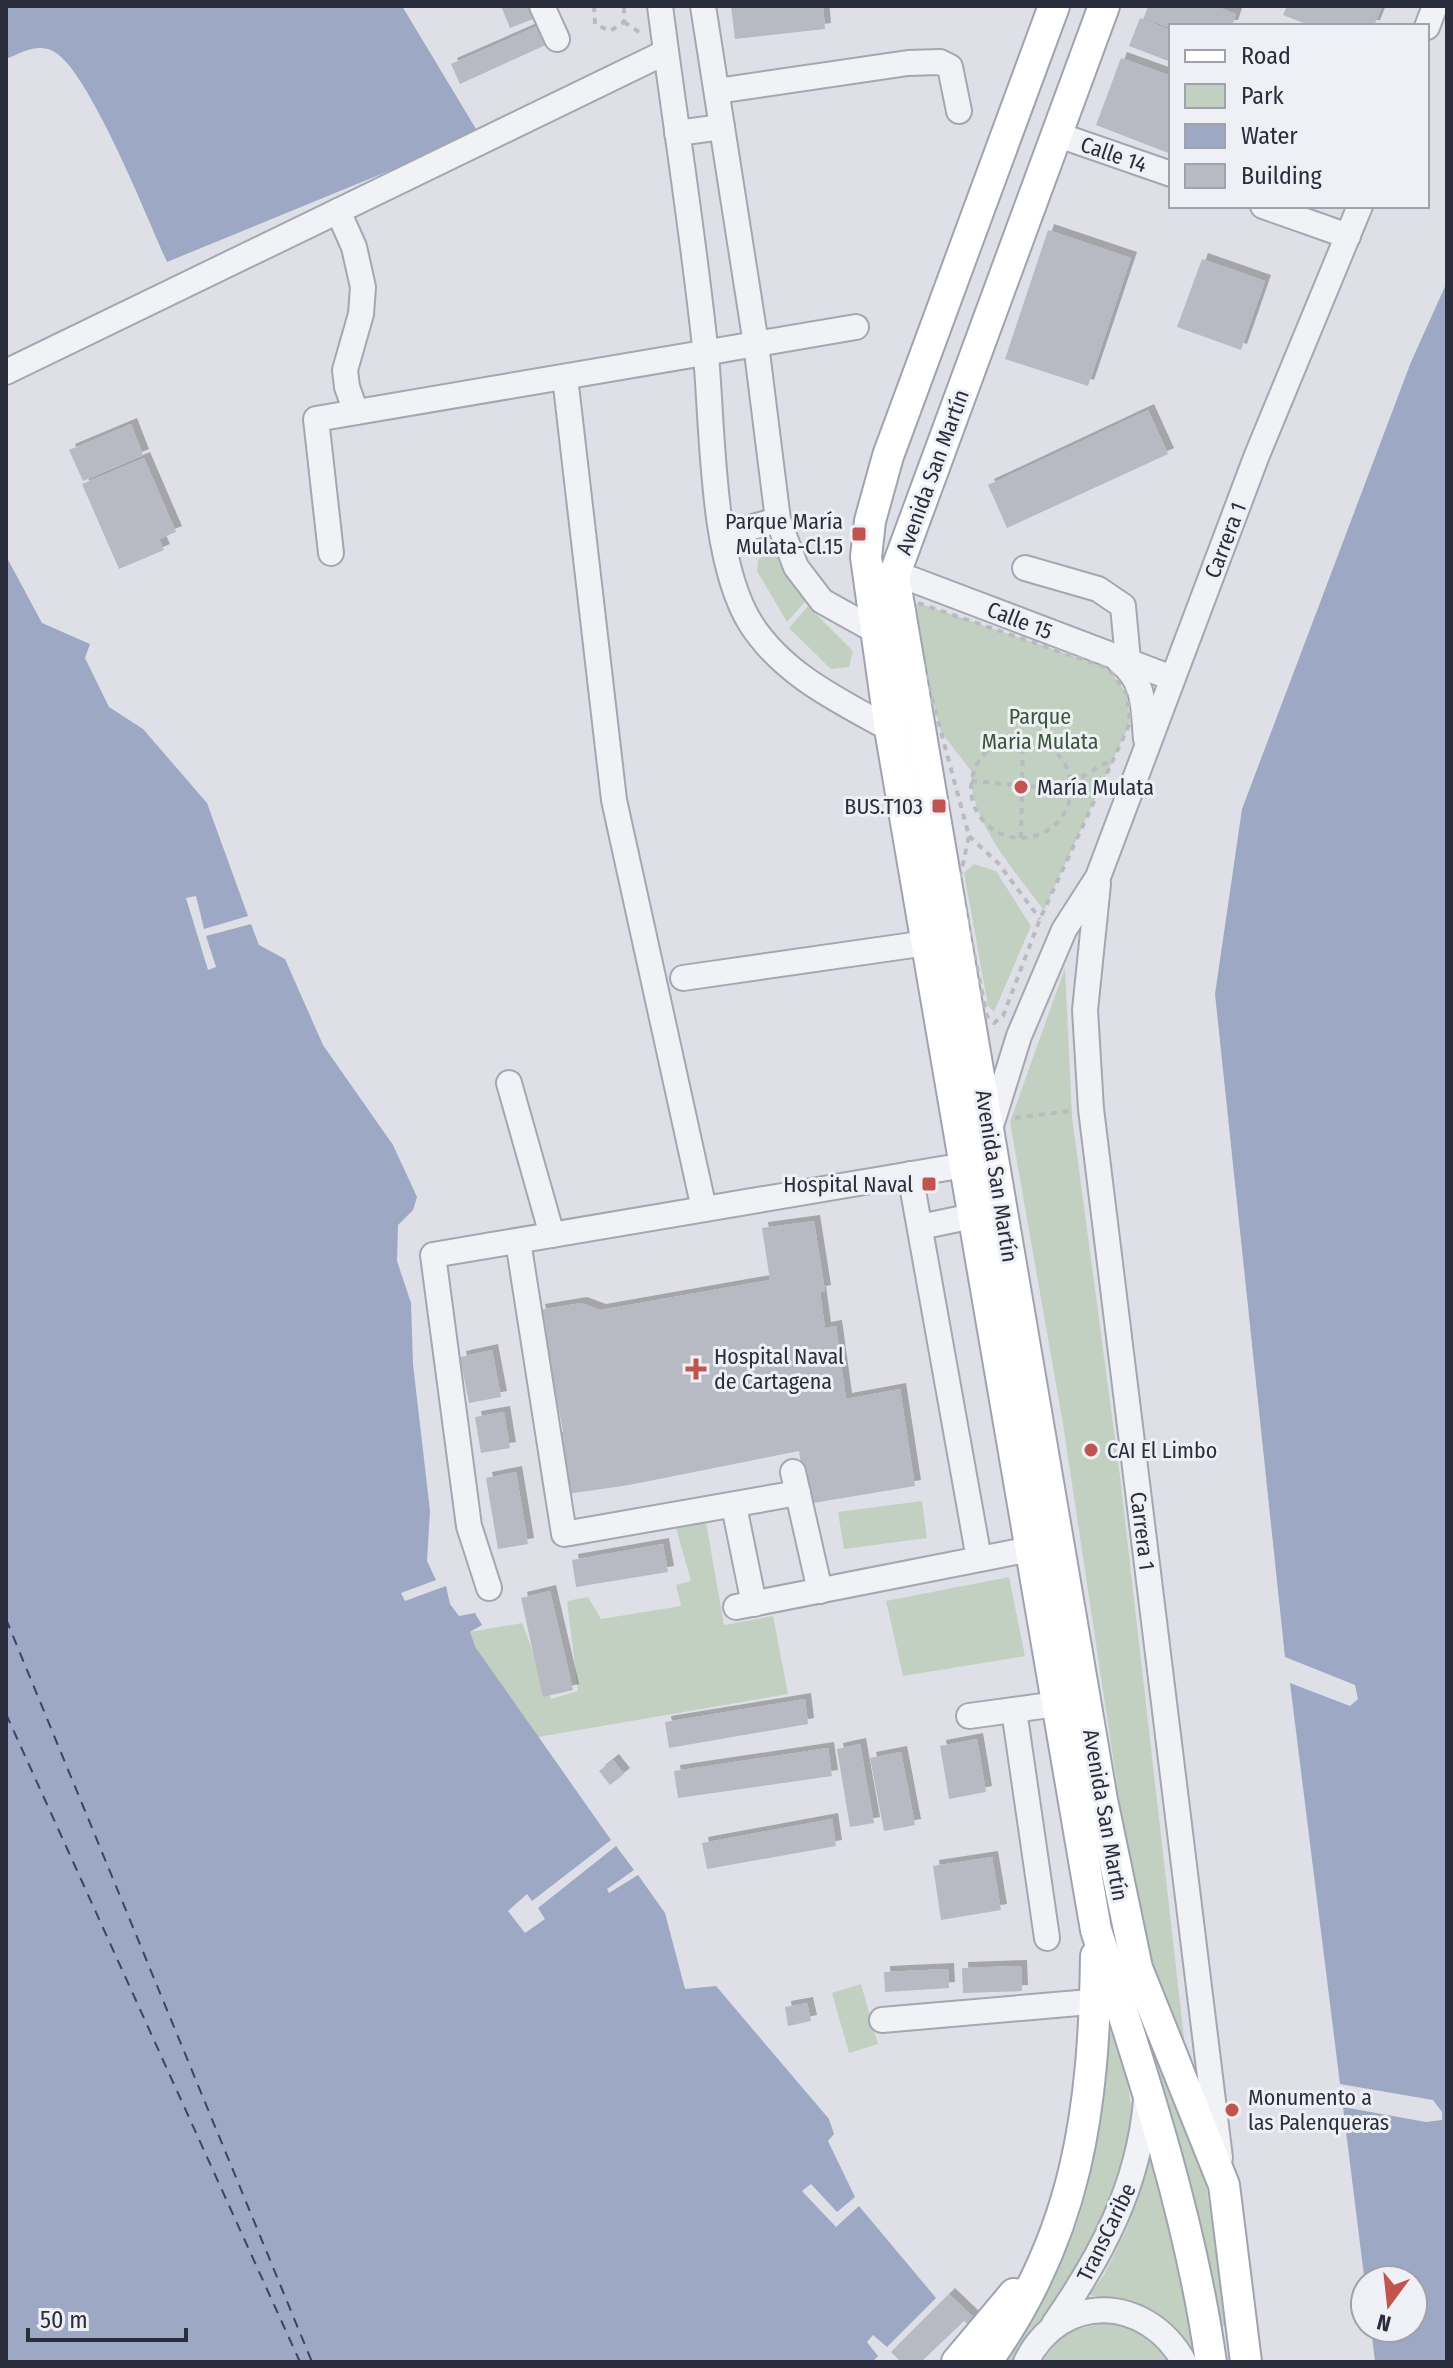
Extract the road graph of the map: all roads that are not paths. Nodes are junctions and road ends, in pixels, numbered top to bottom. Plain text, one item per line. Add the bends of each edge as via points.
1 (542, 6) edge
2 (660, 6) edge
3 (703, 6) edge
4 (1054, 6) edge
5 (1104, 6) edge
6 (557, 39) dead end
7 (668, 63) junction
8 (715, 80) junction
9 (959, 111) dead end
10 (722, 127) junction
11 (677, 133) junction
12 (1055, 137) junction
13 (1169, 173) edge
14 (1269, 208) edge
15 (1359, 208) edge
16 (338, 211) junction
17 (1348, 236) junction
18 (856, 327) dead end
19 (756, 344) junction
20 (705, 353) junction
21 (6, 372) edge
22 (565, 377) junction
23 (356, 412) junction
24 (778, 520) junction
25 (724, 535) junction
26 (331, 553) dead end
27 (1025, 568) dead end
28 (881, 576) junction
29 (874, 630) junction
30 (1119, 658) junction
31 (1172, 678) junction
32 (890, 729) junction
33 (1146, 745) junction
34 (1098, 877) junction
35 (927, 943) junction
36 (683, 978) dead end
37 (509, 1083) dead end
38 (997, 1124) junction
39 (965, 1165) junction
40 (910, 1174) junction
41 (704, 1209) junction
42 (973, 1216) junction
43 (920, 1227) junction
44 (552, 1235) junction
45 (518, 1241) junction
46 (734, 1506) junction
47 (1031, 1549) junction
48 (979, 1559) junction
49 (489, 1588) dead end
50 (820, 1591) junction
51 (1057, 1704) junction
52 (1014, 1710) junction
53 (969, 1716) dead end
54 (1047, 1938) dead end
55 (1120, 2000) junction
56 (882, 2020) dead end
57 (1147, 2086) junction
58 (1224, 2185) junction
59 (1042, 2263) junction
60 (1054, 2324) junction
61 (957, 2362) edge
62 (986, 2362) edge
63 (1026, 2362) edge
64 (1184, 2362) edge
65 (1211, 2362) edge
66 (1246, 2362) edge

1 - 6 street
2 - 7 street
3 - 8 street
4 - 28 main road, Avenida San Martín via 888,456 870,521
5 - 12 main road, Avenida San Martín
7 - 8 street
7 - 11 street
7 - 16 street
8 - 9 street via 940,62 955,78
8 - 10 street
10 - 11 street
10 - 19 street
11 - 20 street
12 - 13 street, Calle 14
12 - 28 main road, Avenida San Martín
14 - 17 street
15 - 17 street, Carrera 1
16 - 21 street
16 - 23 street via 363,287 345,370
17 - 31 street, Carrera 1
18 - 19 street
19 - 20 street
19 - 24 street
20 - 22 street
20 - 25 street
22 - 23 street
22 - 41 street via 614,800
23 - 26 street via 316,419
24 - 25 street
24 - 29 street via 796,567 822,601
25 - 32 street via 732,580 749,620 769,648 823,692
27 - 30 street via 1098,589 1123,606
28 - 29 main road, Avenida San Martín
28 - 30 street, Calle 15 via 911,579
28 - 38 main road, Avenida San Martín
29 - 32 main road, Avenida San Martín
30 - 31 street, Calle 15
30 - 33 street via 1143,690
31 - 33 street, Carrera 1
32 - 35 main road, Avenida San Martín
33 - 34 street, Carrera 1
34 - 38 street, Carrera 1 via 1064,930 1019,1036
34 - 58 street, Carrera 1 via 1085,1010 1091,1109
35 - 36 street
35 - 39 main road, Avenida San Martín
37 - 44 street
38 - 39 street, Carrera 1
38 - 55 main road, Avenida San Martín via 1102,1800 1130,1943
39 - 40 street
39 - 42 main road, Avenida San Martín
40 - 41 street
40 - 43 street
41 - 44 street
42 - 43 street
42 - 47 main road, Avenida San Martín
43 - 48 street
44 - 45 street
45 - 46 street via 564,1534
45 - 49 street via 433,1255 469,1526
46 - 50 street via 745,1605
46 - 50 street via 795,1483
47 - 48 street
47 - 51 main road, Avenida San Martín
48 - 50 street
51 - 52 street
51 - 55 main road, Avenida San Martín via 1096,1930
52 - 53 street
52 - 54 street
55 - 56 street
55 - 57 main road, Avenida San Martín
55 - 58 main road, Avenida San Martín
55 - 59 main road via 1061,2219
57 - 60 street, TransCaribe via 1136,2169 1118,2218
57 - 65 main road, Avenida San Martín via 1205,2318
58 - 66 main road, Avenida San Martín
59 - 61 main road
59 - 62 main road
60 - 63 street, TransCaribe via 1037,2340
60 - 64 street, TransCaribe via 1093,2311 1139,2317 1159,2329

